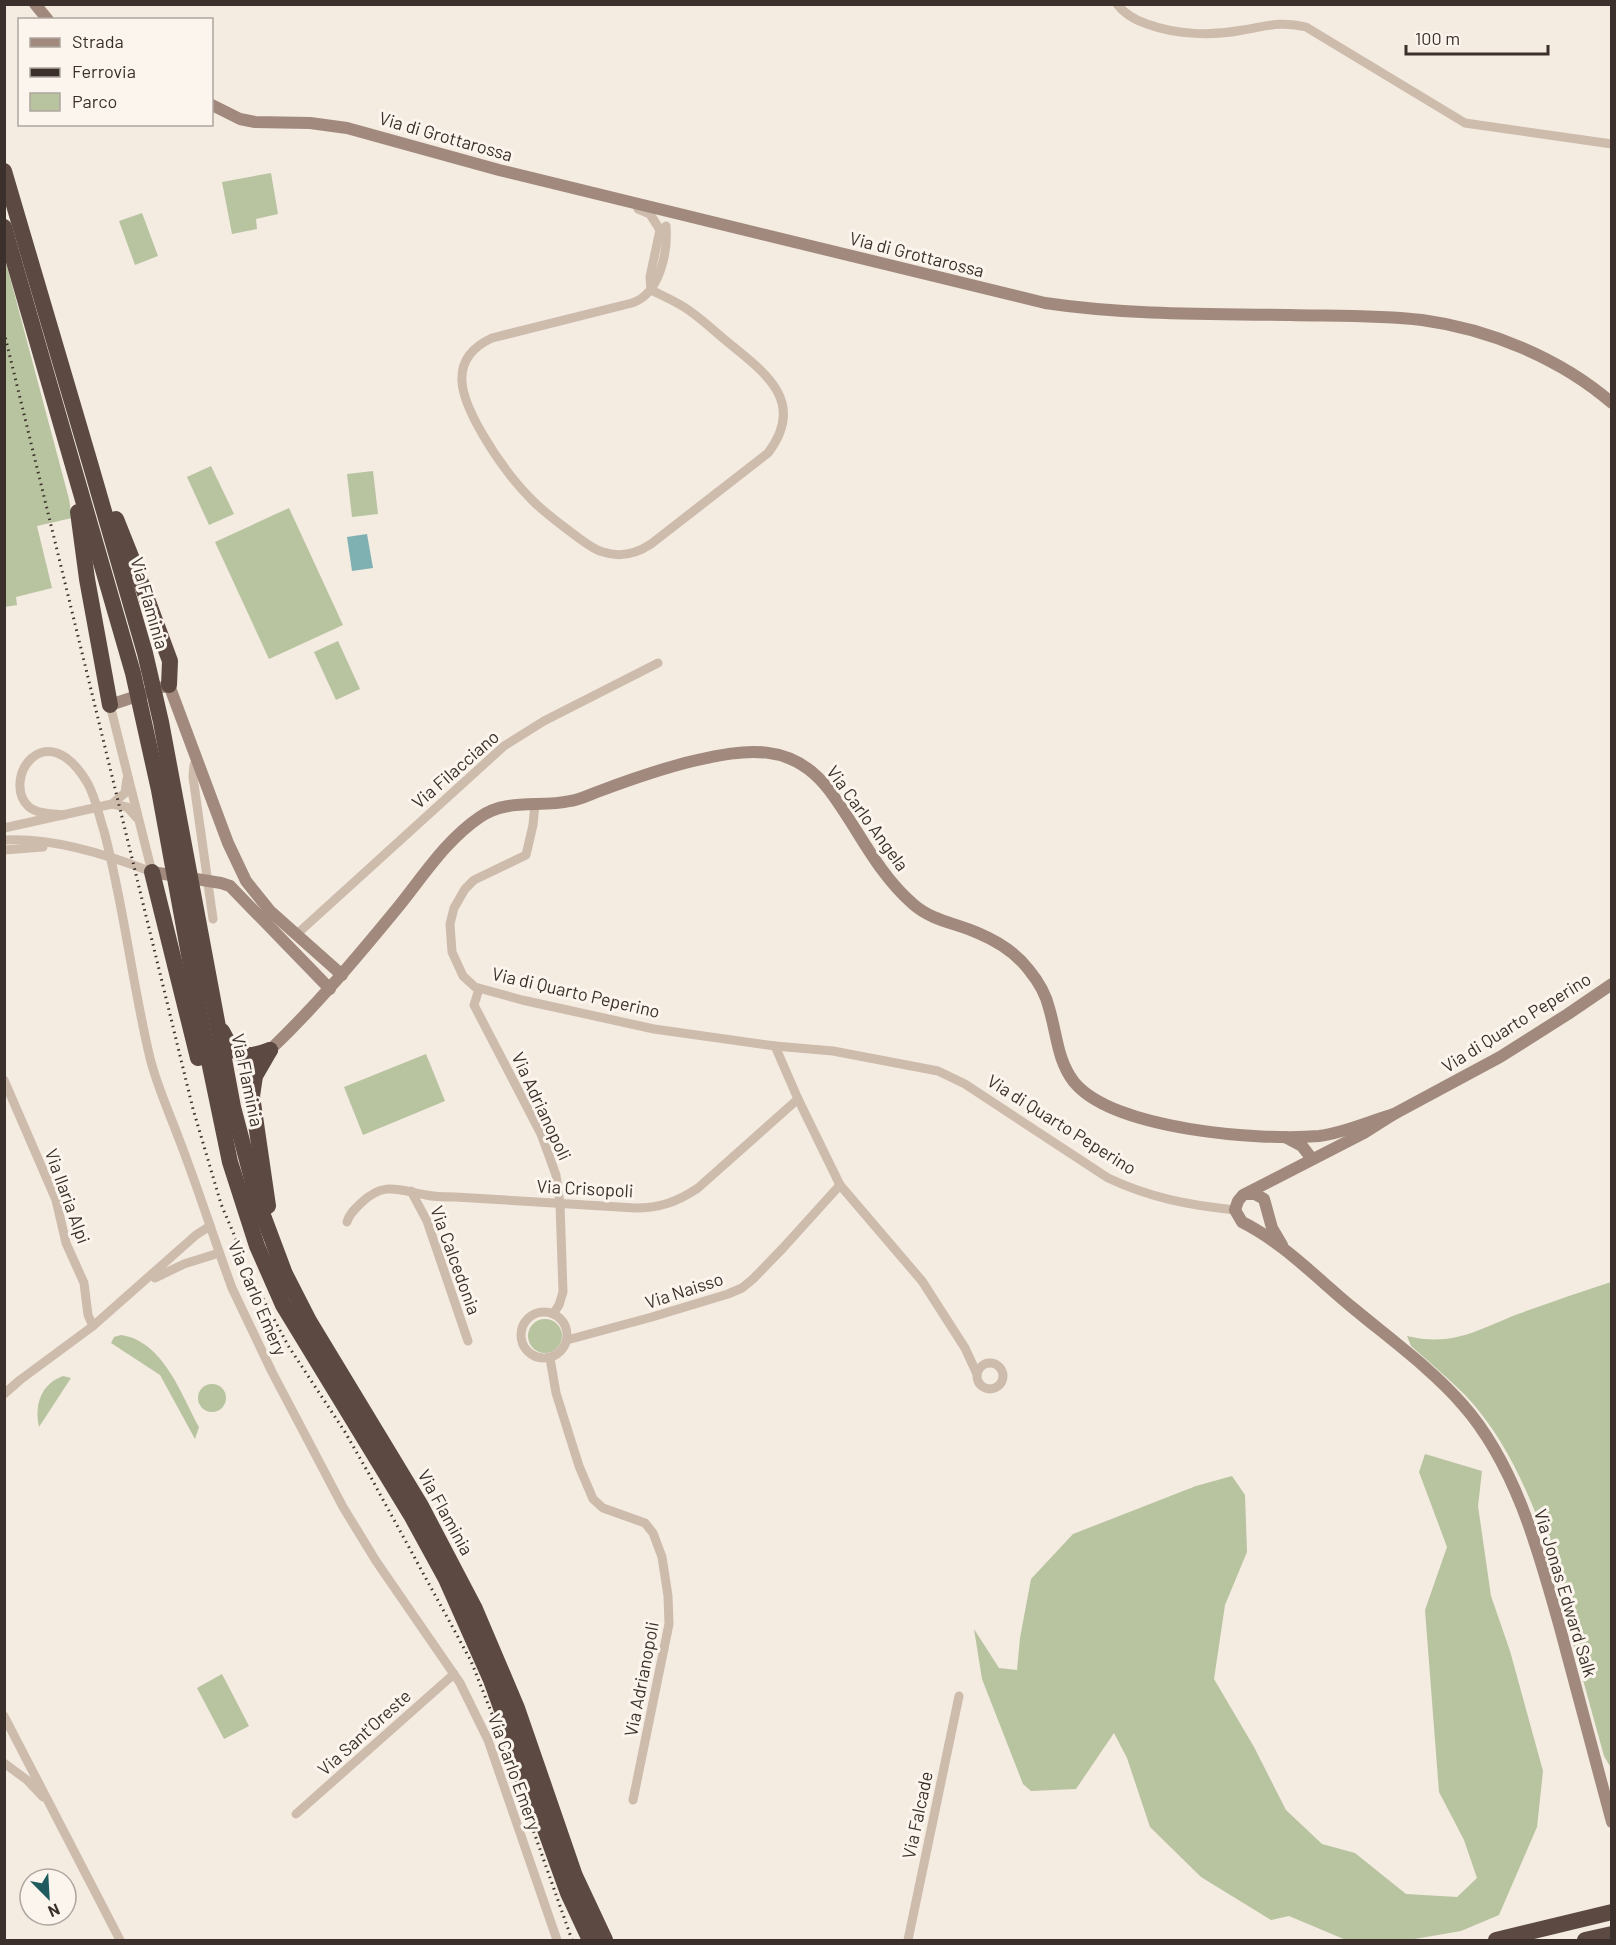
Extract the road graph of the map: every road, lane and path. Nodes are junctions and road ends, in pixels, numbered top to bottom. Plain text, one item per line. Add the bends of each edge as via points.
1 (35, 4) edge
2 (1117, 4) edge
3 (46, 18) edge
4 (213, 106) edge
5 (1611, 144) edge
6 (4, 171) edge
7 (599, 195) junction
8 (670, 212) junction
9 (666, 226) junction
10 (4, 227) edge
11 (660, 238) junction
12 (651, 290) junction
13 (1611, 403) edge
14 (71, 454) junction
15 (90, 463) junction
16 (658, 663) dead end
17 (169, 685) junction
18 (110, 705) junction
19 (198, 761) junction
20 (126, 767) junction
21 (112, 804) junction
22 (535, 804) junction
23 (64, 816) junction
24 (141, 822) junction
25 (4, 828) edge
26 (4, 840) edge
27 (63, 847) junction
28 (4, 849) edge
29 (152, 872) junction
30 (213, 919) dead end
31 (297, 934) junction
32 (342, 975) junction
33 (1611, 984) edge
34 (330, 989) junction
35 (479, 989) junction
36 (215, 1017) junction
37 (775, 1046) junction
38 (270, 1050) junction
39 (4, 1080) edge
40 (798, 1099) junction
41 (1394, 1113) junction
42 (222, 1131) junction
43 (1309, 1136) junction
44 (1284, 1137) junction
45 (1328, 1151) junction
46 (1312, 1159) junction
47 (1281, 1176) junction
48 (840, 1185) junction
49 (411, 1191) junction
50 (1246, 1194) junction
51 (560, 1204) junction
52 (1267, 1207) junction
53 (1235, 1210) junction
54 (347, 1222) dead end
55 (1249, 1225) junction
56 (210, 1226) junction
57 (1286, 1251) junction
58 (219, 1253) junction
59 (285, 1274) junction
60 (132, 1292) junction
61 (553, 1314) junction
62 (93, 1326) junction
63 (567, 1340) junction
64 (468, 1341) dead end
65 (550, 1358) junction
66 (979, 1370) dead end
67 (4, 1394) edge
68 (454, 1674) junction
69 (959, 1696) dead end
70 (4, 1716) edge
71 (4, 1763) edge
72 (633, 1800) dead end
73 (51, 1805) junction
74 (296, 1814) dead end
75 (1611, 1822) edge
76 (1611, 1912) edge
77 (1611, 1934) edge
78 (1498, 1940) edge
79 (120, 1941) edge
80 (557, 1941) edge
81 (590, 1941) edge
82 (605, 1941) edge
83 (908, 1941) edge
84 (1585, 1941) edge

1 - 3 street
2 - 5 street via 1132,18 1170,31 1216,33 1289,23 1306,27 1465,123
4 - 7 street, Via di Grottarossa via 255,122 310,123 356,130
6 - 15 highway, Via Flaminia
7 - 8 street, Via di Grottarossa
7 - 11 street via 650,214 659,226
8 - 9 street
8 - 13 street, Via di Grottarossa via 1070,307 1155,313 1377,317 1445,324 1506,342 1544,359
9 - 11 street
9 - 12 street via 667,240
10 - 14 highway, Via Flaminia
11 - 12 street via 650,277
12 - 12 street via 685,307 772,380 781,402 781,431 768,453 651,544 636,552 615,555 595,549 558,522 506,471 466,404 462,373 475,348 492,339 632,303
14 - 18 highway via 87,579
14 - 42 highway, Via Flaminia via 150,746
15 - 17 highway via 166,650 171,668
15 - 36 highway, Via Flaminia via 161,722
16 - 31 street, Via Filacciano via 544,721 504,746
17 - 18 street
17 - 19 street
18 - 20 street
19 - 30 street via 193,777
19 - 31 street via 246,881 270,912
20 - 21 street via 125,793
20 - 24 street
21 - 23 street
21 - 24 street via 130,809
22 - 32 street via 496,808 475,820 438,855
22 - 35 street, Via di Quarto Peperino via 526,855 474,880 459,898 452,916 449,934 455,960 467,980
22 - 44 street, Via Carlo Angela via 570,802 664,768 727,753 762,751 794,760 830,791 870,856 912,904 999,944 1029,969 1049,1006 1060,1056 1085,1093 1116,1111 1167,1124 1230,1135
23 - 25 street
23 - 56 street, Via Carlo Emery via 36,811 22,799 19,774 25,761 35,753 51,751 69,760 93,795 107,842 139,1009 159,1086
24 - 29 street
26 - 27 street
27 - 28 street
27 - 29 street
29 - 34 street via 230,886
29 - 42 highway via 199,1061
31 - 32 street
32 - 34 street
33 - 41 street, Via di Quarto Peperino via 1500,1057
34 - 38 street
35 - 37 street, Via di Quarto Peperino via 654,1029
35 - 51 street, Via Adrianopoli via 474,1005 541,1134 556,1175
36 - 38 highway via 226,1041 239,1054 252,1056
36 - 59 highway, Via Flaminia via 248,1170
37 - 40 street
37 - 53 street, Via di Quarto Peperino via 832,1051 938,1071 965,1084 1108,1178 1155,1197
38 - 59 highway via 255,1076 253,1104 270,1216
39 - 62 street, Via Ilaria Alpi via 56,1200 66,1243 84,1283
40 - 48 street
40 - 51 street, Via Crisopoli via 698,1188 676,1201 647,1208
41 - 43 street via 1335,1133
41 - 45 street, Via di Quarto Peperino
42 - 81 highway, Via Flaminia via 241,1201 274,1287 411,1515 468,1624 568,1893
43 - 44 street
43 - 45 street
44 - 46 street via 1302,1146
45 - 46 street, Via di Quarto Peperino
46 - 47 street, Via di Quarto Peperino
47 - 50 street, Via di Quarto Peperino
47 - 52 street via 1269,1192
48 - 63 street, Via Naisso via 742,1288
48 - 66 street via 922,1281
49 - 51 street, Via Crisopoli via 428,1196
49 - 54 street, Via Crisopoli via 377,1191 351,1213
49 - 64 street, Via Calcedonia via 427,1221
50 - 52 street via 1258,1194
50 - 53 street
51 - 61 street, Via Adrianopoli via 563,1292
52 - 55 street via 1263,1220
52 - 57 street, Via Jonas Edward Salk via 1275,1234
53 - 55 street via 1240,1220
55 - 57 street, Via Jonas Edward Salk
56 - 58 street, Via Carlo Emery
56 - 60 street
57 - 75 street, Via Jonas Edward Salk via 1463,1404 1494,1447 1541,1560
58 - 60 street via 174,1268
58 - 68 street, Via Carlo Emery via 244,1317 326,1479 376,1561
59 - 82 highway, Via Flaminia via 315,1333 413,1491 460,1578 504,1675 575,1876
60 - 62 street
61 - 63 street via 565,1324
61 - 65 street via 534,1315 524,1324 521,1337 531,1354
62 - 67 street
63 - 65 street via 561,1351
65 - 72 street, Via Adrianopoli via 556,1393 593,1499 603,1508 648,1526 662,1557 669,1624
68 - 74 street, Via Sant'Oreste
68 - 80 street, Via Carlo Emery via 488,1740
69 - 83 street, Via Falcade
70 - 73 street
71 - 73 street
73 - 79 street
76 - 78 highway
77 - 84 highway

